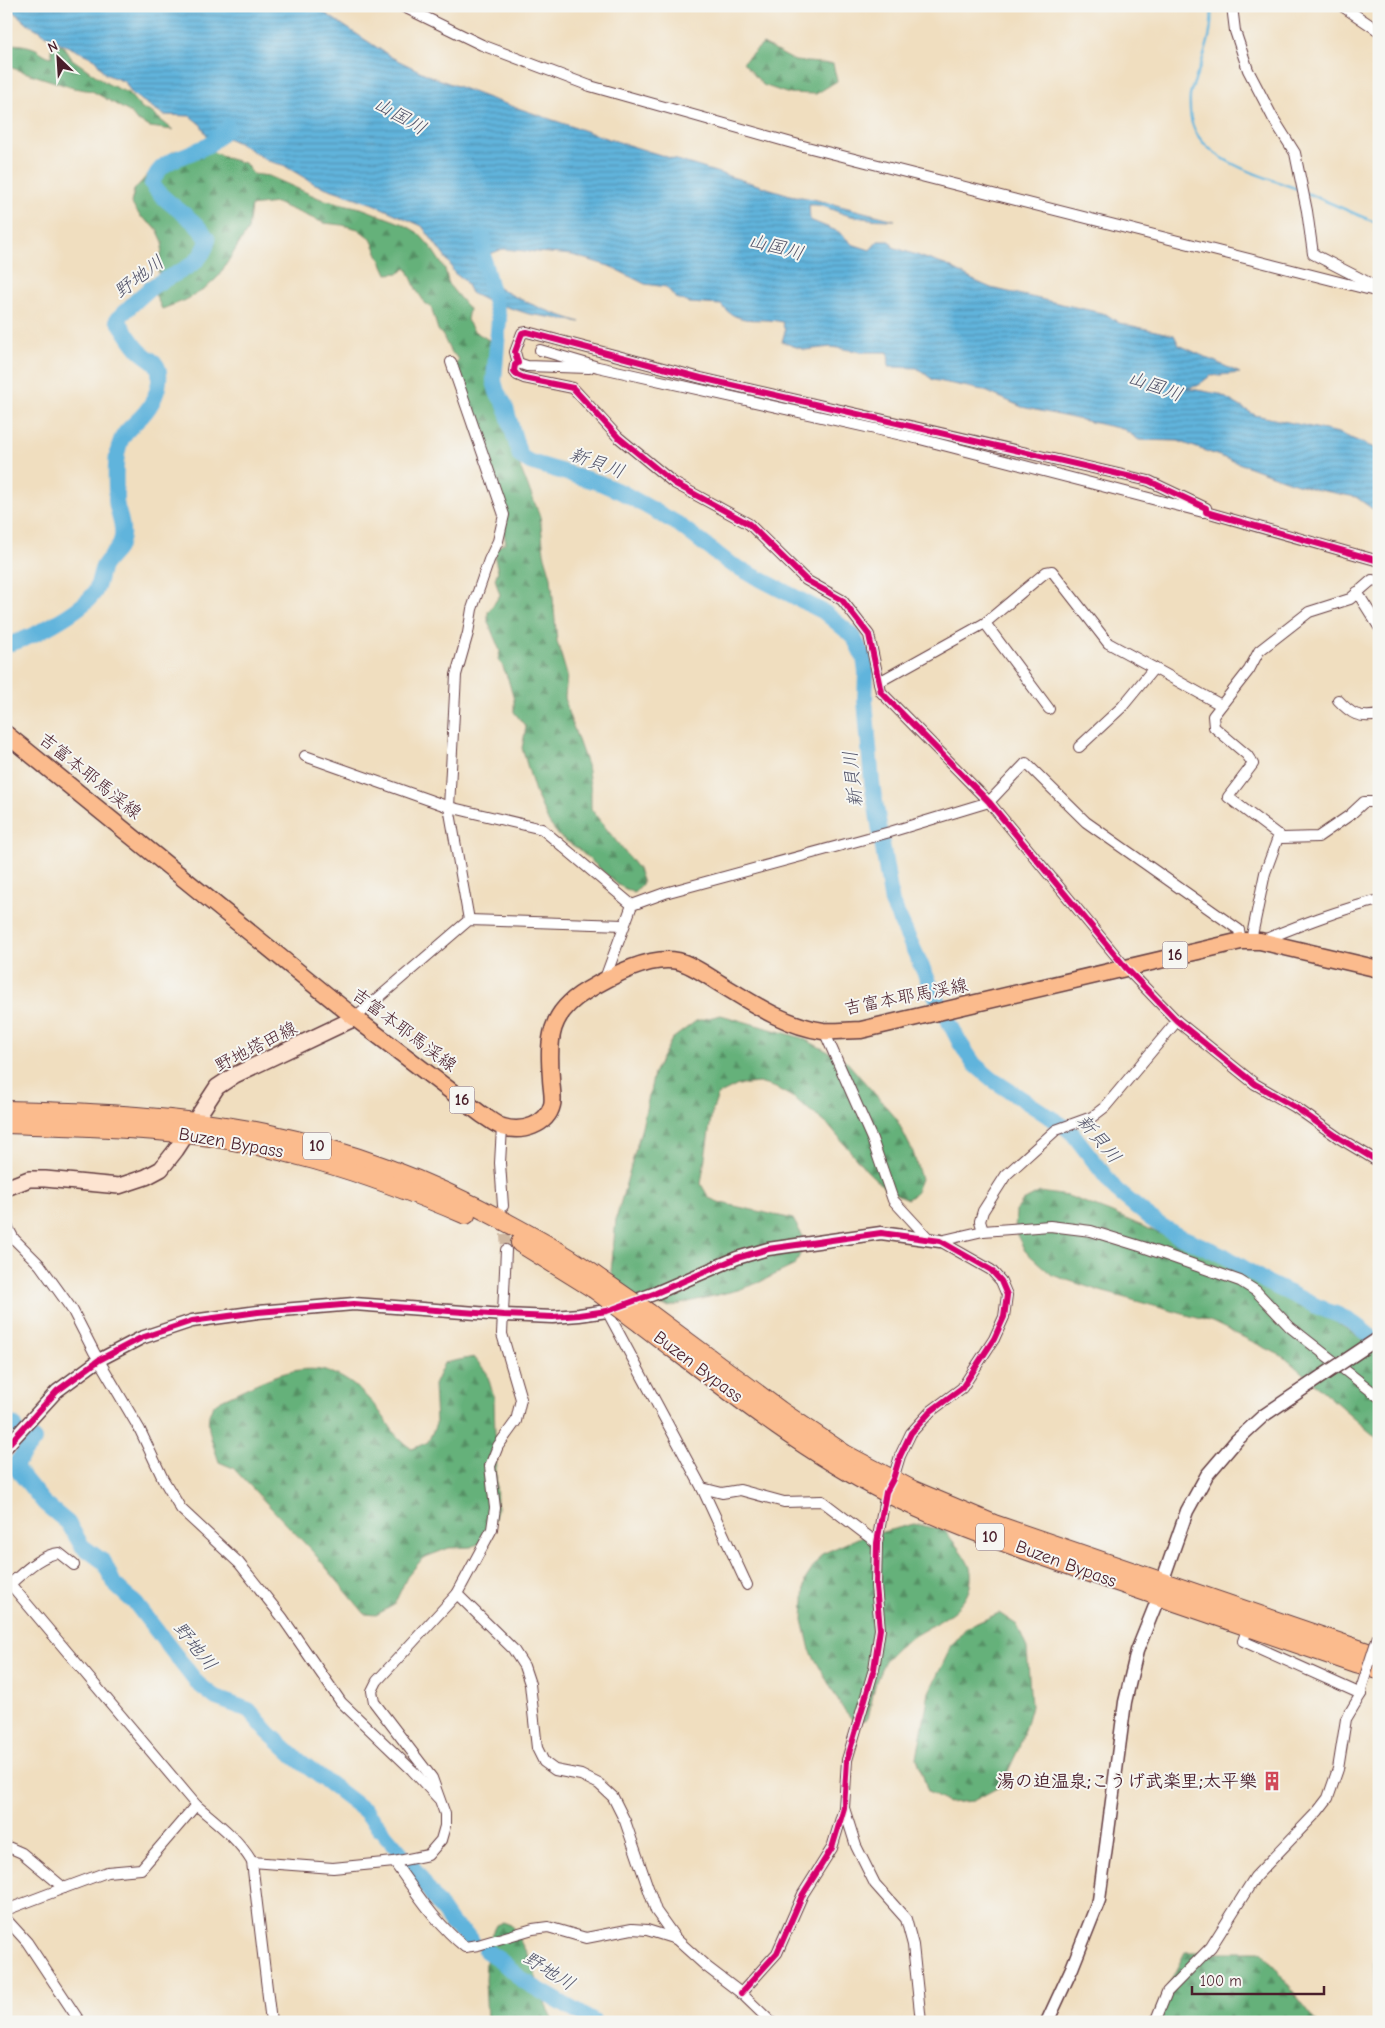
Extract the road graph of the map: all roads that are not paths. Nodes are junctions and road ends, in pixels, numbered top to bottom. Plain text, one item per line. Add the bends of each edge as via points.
1 (402, 6) edge
2 (1232, 6) edge
3 (1342, 6) edge
4 (1356, 10) edge
5 (1379, 31) edge
6 (1379, 288) edge
7 (1379, 292) edge
8 (540, 350) dead end
9 (452, 362) dead end
10 (518, 363) junction
11 (598, 366) junction
12 (1206, 512) junction
13 (1379, 561) edge
14 (1379, 581) edge
15 (1358, 592) junction
16 (1377, 620) edge
17 (985, 623) junction
18 (1154, 668) junction
19 (878, 682) junction
20 (1338, 700) dead end
21 (1221, 706) junction
22 (1049, 709) dead end
23 (1379, 715) edge
24 (6, 734) edge
25 (1079, 747) dead end
26 (305, 756) dead end
27 (989, 802) junction
28 (449, 807) junction
29 (1379, 808) edge
30 (1279, 835) junction
31 (1379, 900) edge
32 (632, 905) junction
33 (469, 920) junction
34 (624, 925) junction
35 (1251, 941) junction
36 (1126, 968) junction
37 (1379, 969) edge
38 (603, 981) junction
39 (355, 1018) junction
40 (1177, 1021) junction
41 (824, 1031) junction
42 (6, 1110) edge
43 (6, 1124) edge
44 (502, 1127) junction
45 (190, 1128) junction
46 (1379, 1162) edge
47 (6, 1188) edge
48 (503, 1206) tunnel mouth
49 (6, 1224) edge
50 (983, 1231) junction
51 (934, 1240) junction
52 (506, 1250) tunnel mouth
53 (607, 1311) junction
54 (504, 1315) junction
55 (1379, 1338) edge
56 (99, 1360) junction
57 (1379, 1397) edge
58 (6, 1447) edge
59 (889, 1486) junction
60 (702, 1488) junction
61 (877, 1544) junction
62 (74, 1565) dead end
63 (8, 1582) edge
64 (747, 1585) dead end
65 (1160, 1589) junction
66 (458, 1594) junction
67 (1248, 1627) junction
68 (1378, 1633) edge
69 (1379, 1656) edge
70 (1379, 1670) edge
71 (1362, 1690) junction
72 (440, 1801) junction
73 (196, 1805) junction
74 (844, 1808) junction
75 (6, 1846) edge
76 (252, 1862) junction
77 (394, 1862) junction
78 (64, 1888) junction
79 (6, 1910) edge
80 (6, 1919) edge
81 (676, 1939) junction
82 (741, 1993) junction
83 (80, 2022) edge
84 (270, 2022) edge
85 (771, 2022) edge
86 (921, 2022) edge
87 (1047, 2022) edge
88 (1154, 2022) edge

1 - 7 street via 482,45 590,86 799,145
2 - 6 street via 1235,31 1248,70 1295,153 1314,254
3 - 4 street
4 - 5 street
8 - 11 street
9 - 28 street via 504,515 498,541 472,609 456,675
10 - 11 street via 527,366
10 - 12 street via 515,352 522,333 527,332 701,378 1149,481 1206,508
10 - 19 street via 514,371 524,378 573,388 618,438 674,483 749,524 806,580 842,600 869,635
11 - 12 street via 920,439
12 - 13 street
14 - 15 street via 1372,580
15 - 16 street
15 - 21 street via 1350,599 1309,612 1259,651 1249,670
17 - 18 street via 1046,572 1052,571 1108,643
17 - 19 street
17 - 22 street
18 - 21 street
18 - 25 street via 1122,707
19 - 27 street via 880,692
20 - 23 street via 1355,715
21 - 30 street via 1213,716 1214,727 1253,764 1228,797
24 - 39 main road, 吉富本耶馬渓線 / 16
26 - 28 street
27 - 32 street
27 - 35 street via 1026,763 1086,822
27 - 36 street
28 - 32 street via 542,829
28 - 33 street
29 - 30 street via 1374,802 1364,802 1318,837 1282,838
30 - 35 street via 1266,873
31 - 35 street
32 - 34 street
33 - 34 street
33 - 39 street
34 - 38 street
35 - 36 main road, 吉富本耶馬渓線 / 16
35 - 37 main road, 吉富本耶馬渓線 / 16
36 - 40 street
36 - 41 main road, 吉富本耶馬渓線 / 16 via 861,1030
38 - 41 main road, 吉富本耶馬渓線 / 16 via 641,964 678,961 699,970 772,1015
38 - 44 main road, 吉富本耶馬渓線 / 16 via 584,991 561,1011 553,1026 548,1049 553,1104 545,1119 529,1128
39 - 44 main road, 吉富本耶馬渓線 / 16
39 - 45 main road, 野地塔田線 via 235,1075 217,1087
40 - 46 street via 1255,1084
40 - 50 street via 1105,1107 1092,1118 1056,1130 1006,1175 983,1211 980,1221
41 - 51 street via 872,1139 893,1200
42 - 45 highway, Buzen Bypass / 10 via 122,1115
43 - 45 highway, Buzen Bypass / 10 via 158,1131
44 - 48 street
45 - 47 main road, 野地塔田線 via 161,1169 119,1186 29,1179
45 - 59 highway, Buzen Bypass / 10, bridge via 267,1133 307,1143 415,1179 477,1206 578,1262 597,1284 645,1319
49 - 56 street via 14,1239 40,1265 73,1311
50 - 51 street
50 - 57 street via 1050,1226 1091,1231 1240,1281 1256,1290 1290,1327
51 - 53 street via 881,1233 768,1249 737,1258
51 - 59 street via 991,1270 1007,1295 1004,1316 994,1339 962,1388 931,1411 911,1432
52 - 54 street
53 - 54 street via 579,1316
53 - 60 street
54 - 56 street via 354,1304 258,1312 192,1321 141,1338
54 - 66 street via 502,1334 521,1399 516,1421 498,1446 490,1466 495,1508 492,1530
55 - 65 street, bridge via 1263,1416 1237,1440 1207,1475 1187,1511
56 - 58 street via 57,1391
56 - 72 street via 181,1509 239,1563 282,1617 341,1702
59 - 61 street
59 - 65 highway, Buzen Bypass / 10 via 913,1490
60 - 61 street via 722,1493 740,1490 784,1502 822,1501
60 - 64 street
61 - 74 street via 880,1629 874,1669 847,1760
62 - 63 street via 59,1553 52,1554
63 - 73 street
65 - 67 highway, Buzen Bypass / 10
65 - 69 highway, Buzen Bypass / 10
65 - 87 street via 1137,1651 1124,1702 1099,1900
66 - 72 street via 377,1680 372,1691 374,1702 432,1778
66 - 81 street via 513,1649 524,1666 530,1684 537,1748 544,1762 555,1770 581,1775 599,1784 613,1798 625,1821 656,1911
67 - 70 highway, Buzen Bypass / 10
67 - 71 street via 1244,1641
68 - 71 street, bridge
71 - 88 street via 1346,1719 1338,1769 1328,1798 1255,1877 1211,1947 1167,1992
72 - 77 street via 446,1826 441,1840 428,1855
73 - 76 street via 244,1848
73 - 78 street via 142,1869 107,1872
74 - 82 street via 832,1848 803,1894 777,1953
74 - 86 street via 856,1846 875,1884 906,1919
75 - 78 street via 22,1853
76 - 77 street via 333,1868
76 - 84 street
77 - 81 street via 436,1920 466,1947 533,1928 548,1927 586,1938 632,1929
78 - 79 street
80 - 83 street via 27,1942
81 - 82 street
82 - 85 street

